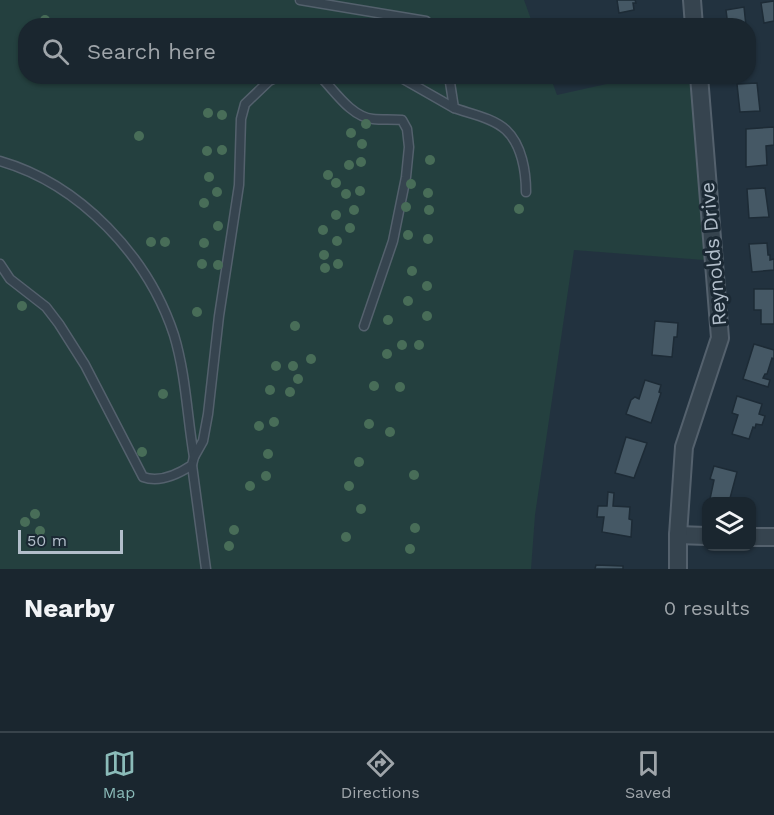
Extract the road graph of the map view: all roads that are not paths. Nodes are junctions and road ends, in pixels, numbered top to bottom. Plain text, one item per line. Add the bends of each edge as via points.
1 (300, 0) edge
2 (692, 0) edge
3 (408, 18) edge
4 (693, 18) edge
5 (266, 84) edge
6 (327, 84) edge
7 (412, 84) edge
8 (450, 84) edge
9 (700, 84) edge
10 (454, 108) junction
11 (0, 161) edge
12 (526, 192) dead end
13 (0, 264) edge
14 (364, 326) dead end
15 (193, 461) junction
16 (678, 535) junction
17 (702, 536) edge
18 (756, 537) edge
19 (774, 537) edge
20 (206, 569) edge
21 (678, 569) edge

1 - 3 lane
2 - 4 street
5 - 15 lane via 245,104 242,119 239,185 208,414 203,441
6 - 14 lane via 362,116 402,120 410,147 393,241
7 - 10 lane
8 - 10 lane
9 - 16 street, Reynolds Drive via 720,338 684,447
10 - 12 lane via 507,130 522,159
11 - 15 lane via 46,179 69,194 100,220 139,266 174,335 185,387
13 - 15 lane via 10,279 46,307 59,324 85,365 143,477 153,480 178,474
15 - 20 lane
16 - 17 street
16 - 21 street, Reynolds Drive
18 - 19 street

